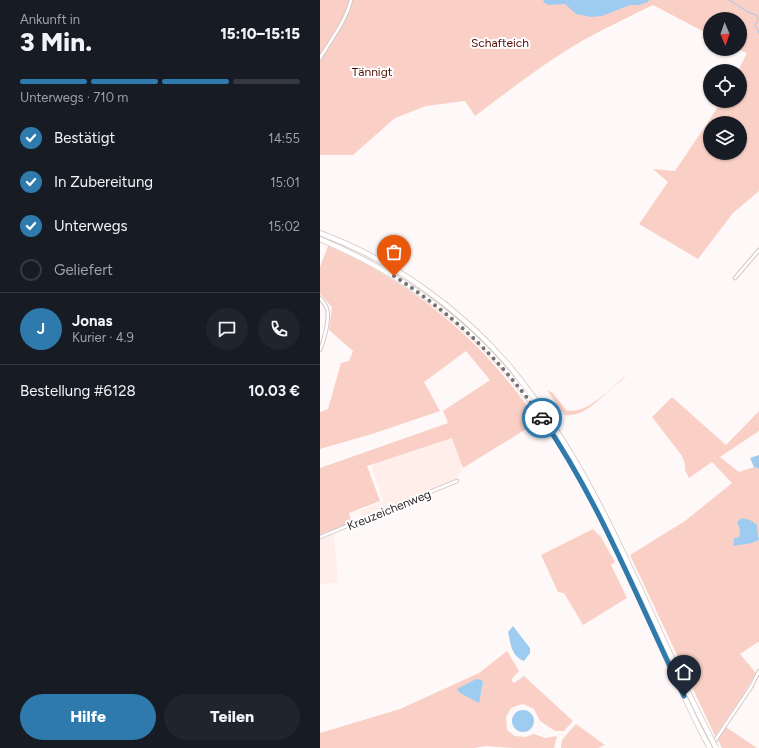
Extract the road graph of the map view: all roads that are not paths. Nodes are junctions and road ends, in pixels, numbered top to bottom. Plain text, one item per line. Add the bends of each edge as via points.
1 (351, 0) edge
2 (320, 58) edge
3 (320, 233) edge
4 (320, 239) edge
5 (759, 250) edge
6 (735, 278) dead end
7 (320, 298) edge
8 (321, 345) edge
9 (320, 350) edge
10 (457, 481) dead end
11 (320, 537) edge
12 (759, 672) edge
13 (710, 748) edge
14 (716, 748) edge

1 - 2 street
3 - 14 highway, bridge via 377,260 434,296 476,332 524,385 564,442 593,492
4 - 13 highway, bridge via 374,264 430,300 485,348 524,394 558,443 587,494
5 - 6 street
7 - 8 street via 328,313
8 - 9 street
10 - 11 street, Kreuzeichenweg
12 - 13 street

